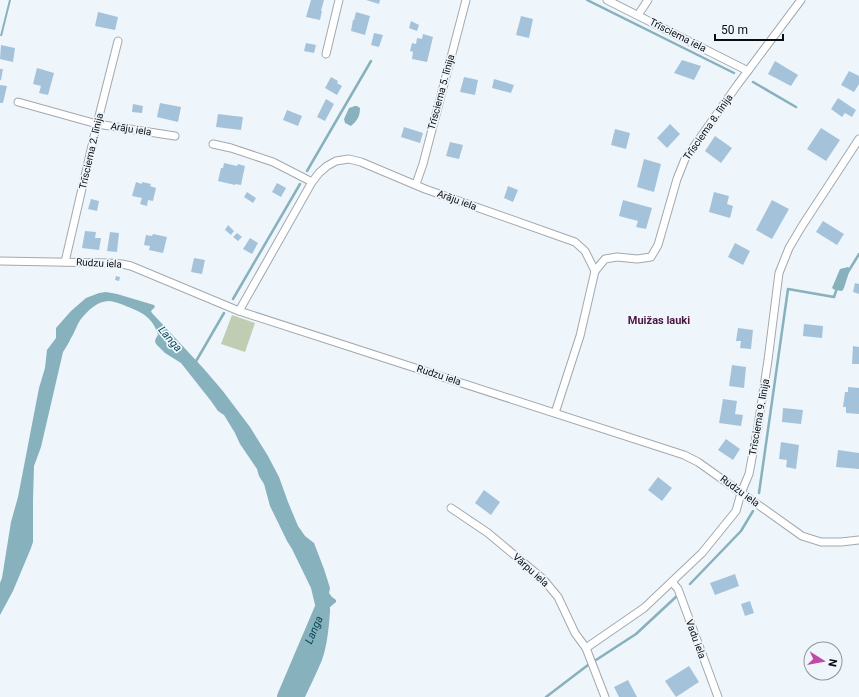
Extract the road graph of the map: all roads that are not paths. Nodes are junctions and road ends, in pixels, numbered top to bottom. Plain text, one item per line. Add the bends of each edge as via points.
1 (339, 0) edge
2 (466, 0) edge
3 (607, 0) edge
4 (648, 0) edge
5 (801, 0) edge
6 (638, 15) junction
7 (118, 41) dead end
8 (326, 54) dead end
9 (748, 71) junction
10 (18, 102) dead end
11 (97, 124) junction
12 (175, 136) dead end
13 (859, 139) edge
14 (213, 144) dead end
15 (312, 182) junction
16 (416, 184) junction
17 (0, 261) edge
18 (64, 262) junction
19 (595, 271) junction
20 (239, 311) junction
21 (555, 413) junction
22 (741, 493) junction
23 (450, 508) dead end
24 (859, 540) edge
25 (672, 582) junction
26 (586, 648) junction
27 (605, 697) edge
28 (718, 697) edge

1 - 8 street
2 - 16 street, Trīsciema 5. līnija
3 - 6 street, Trīsciema iela
4 - 6 street
5 - 9 street, Trīsciema 8. līnija
6 - 9 street, Trīsciema iela
7 - 11 street, Trīsciema 2. līnija
9 - 19 street, Trīsciema 8. līnija via 684,160 658,245 651,257 605,259
10 - 11 street, Arāju iela
11 - 12 street, Arāju iela
11 - 18 street, Trīsciema 2. līnija
13 - 22 street, Trīsciema 9. līnija via 802,226 789,248 779,273 758,426 749,474
14 - 15 street via 273,162
15 - 16 street, Arāju iela via 327,166 336,161 349,159
15 - 20 street, Arāju iela
16 - 19 street, Arāju iela via 575,242 585,252
17 - 18 street, Rudzu iela
18 - 20 street, Rudzu iela via 132,266
19 - 21 street via 580,336
20 - 21 street, Rudzu iela
21 - 22 street, Rudzu iela via 684,455
22 - 24 street, Rudzu iela via 802,536 821,542
22 - 25 street, Trīsciema 9. līnija via 736,511 702,553
23 - 26 street, Vārpu iela via 488,533 543,579 558,597 575,633
25 - 26 street, Trīsciema 9. līnija via 644,608
25 - 28 street, Vadu iela via 680,593
26 - 27 street, Vārpu iela

